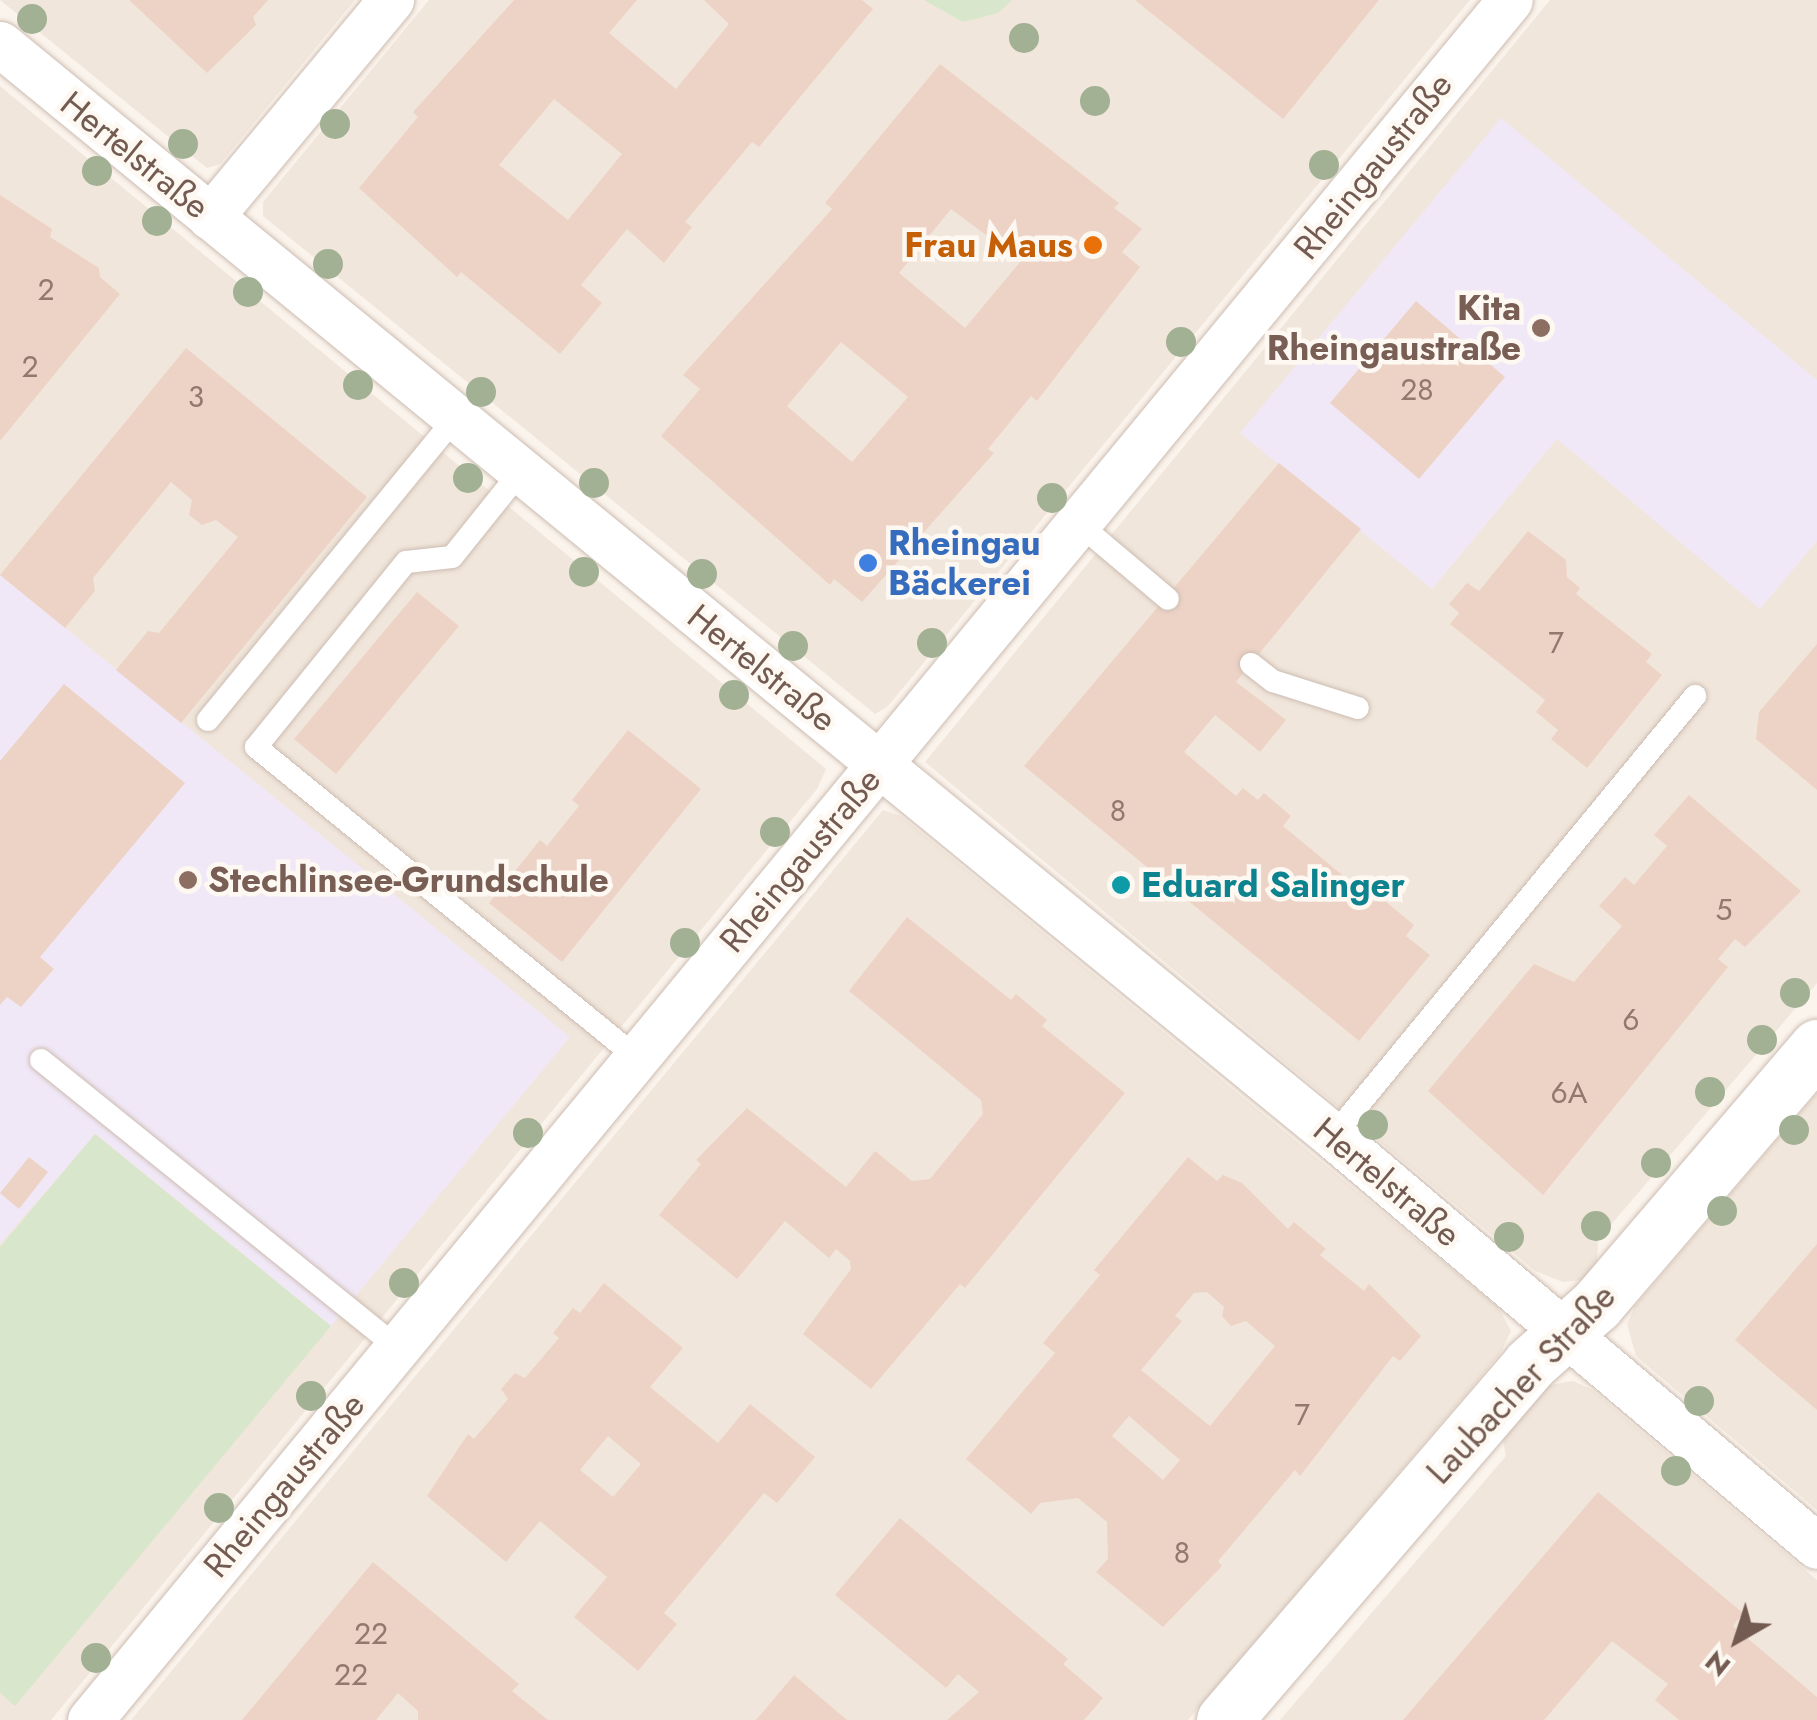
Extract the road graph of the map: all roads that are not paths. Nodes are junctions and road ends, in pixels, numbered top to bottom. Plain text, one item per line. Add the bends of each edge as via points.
1 (391, 0) edge
2 (1510, 0) edge
3 (0, 44) edge
4 (210, 217) junction
5 (456, 417) junction
6 (522, 471) junction
7 (1079, 524) junction
8 (1168, 599) dead end
9 (1251, 664) dead end
10 (1695, 696) dead end
11 (1358, 708) dead end
12 (208, 720) dead end
13 (880, 764) junction
14 (1817, 1047) edge
15 (637, 1058) junction
16 (41, 1060) dead end
17 (1333, 1136) junction
18 (1566, 1333) junction
19 (397, 1347) junction
20 (1817, 1546) edge
21 (90, 1720) edge
22 (1224, 1720) edge

1 - 4 street
2 - 7 street, Rheingaustraße
3 - 4 street, Hertelstraße
4 - 5 street, Hertelstraße
5 - 6 street, Hertelstraße
5 - 12 lane
6 - 13 street, Hertelstraße
6 - 15 lane via 452,558 406,562 256,746
7 - 8 lane
7 - 13 street, Rheingaustraße
9 - 11 lane via 1274,681
10 - 17 lane
13 - 15 street, Rheingaustraße
13 - 17 street, Hertelstraße
14 - 18 street, Laubacher Straße
15 - 19 street, Rheingaustraße
16 - 19 lane
17 - 18 street, Hertelstraße
18 - 20 street, Hertelstraße
18 - 22 street, Laubacher Straße via 1530,1364
19 - 21 street, Rheingaustraße

